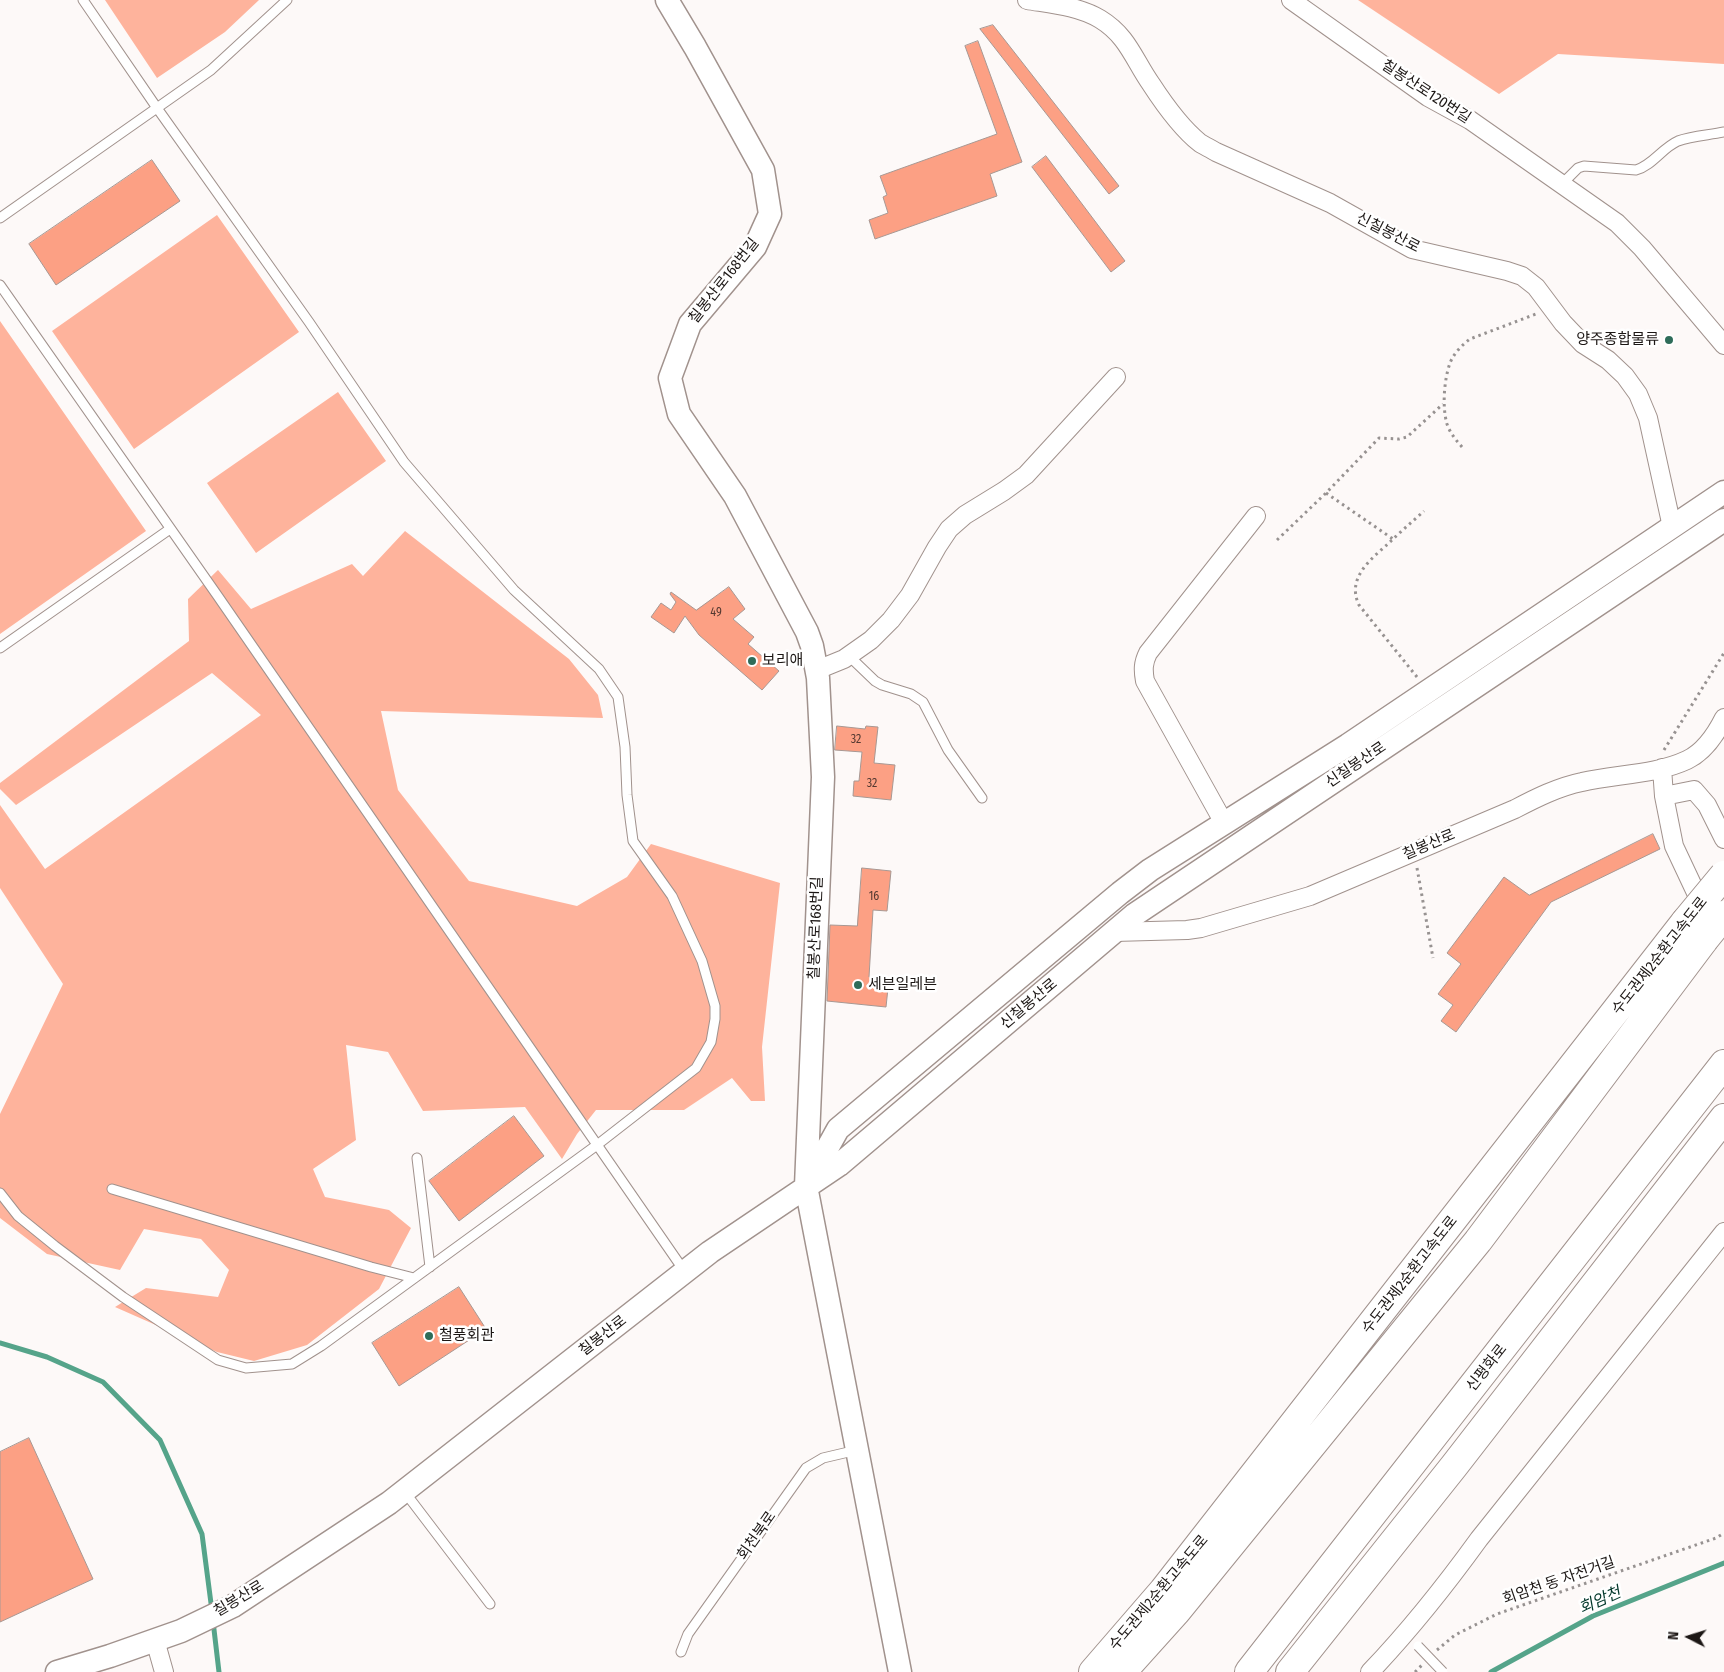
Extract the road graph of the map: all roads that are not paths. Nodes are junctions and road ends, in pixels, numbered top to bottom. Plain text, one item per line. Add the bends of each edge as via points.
1 (83, 0) edge
2 (287, 0) edge
3 (667, 0) edge
4 (1027, 0) edge
5 (1291, 0) edge
6 (157, 108) junction
7 (1724, 132) edge
8 (1561, 185) junction
9 (0, 218) edge
10 (0, 285) edge
11 (1724, 345) edge
12 (1116, 377) dead end
13 (1724, 492) edge
14 (1256, 516) dead end
15 (1724, 520) edge
16 (1672, 527) junction
17 (170, 529) junction
18 (0, 648) edge
19 (849, 656) junction
20 (817, 670) junction
21 (1724, 718) edge
22 (1662, 768) junction
23 (1664, 796) junction
24 (982, 798) dead end
25 (1224, 823) junction
26 (1724, 839) edge
27 (1724, 875) edge
28 (1724, 915) edge
29 (1724, 922) edge
30 (1694, 931) junction
31 (1114, 932) junction
32 (1724, 1064) edge
33 (1724, 1118) edge
34 (597, 1145) junction
35 (417, 1158) dead end
36 (806, 1186) junction
37 (112, 1189) dead end
38 (0, 1193) edge
39 (1724, 1232) edge
40 (430, 1267) junction
41 (685, 1272) junction
42 (414, 1278) junction
43 (857, 1450) junction
44 (404, 1491) junction
45 (490, 1604) dead end
46 (155, 1640) junction
47 (1412, 1640) junction
48 (681, 1652) dead end
49 (57, 1672) edge
50 (164, 1672) edge
51 (900, 1672) edge
52 (1093, 1672) edge
53 (1122, 1672) edge
54 (1249, 1672) edge
55 (1290, 1672) edge
56 (1370, 1672) edge
57 (1443, 1672) edge

1 - 6 lane
2 - 6 lane via 210,70
3 - 20 street, 칠봉산로168번길 via 763,170 770,214 755,247 690,324 670,378 679,414 735,496 807,632
4 - 16 street, 신칠봉산로 via 1082,10 1112,28 1127,43 1150,83 1200,143 1330,203 1412,248 1507,271 1522,276 1536,287 1583,344 1608,360 1638,394 1648,418
5 - 8 street, 칠봉산로120번길 via 1428,97 1470,120
6 - 9 lane
6 - 34 lane via 404,462 514,590 599,669 618,697 633,841 672,896 702,961 715,1006 715,1020 711,1042 696,1068
7 - 8 lane via 1678,141 1644,168 1636,170 1578,168
8 - 11 street, 칠봉산로120번길 via 1617,224 1642,248
10 - 17 lane
12 - 19 street via 1026,475 949,529 910,595 891,620
13 - 16 street, 신칠봉산로
14 - 25 street via 1148,653 1143,670 1145,681
15 - 31 street, 신칠봉산로 via 1134,914
16 - 25 street, 신칠봉산로 via 1348,745
17 - 18 lane
17 - 34 lane
19 - 20 street
19 - 24 lane via 882,686 911,694 923,702 948,750
20 - 36 street, 칠봉산로168번길 via 823,777
21 - 22 street, 칠봉산로 via 1706,745 1688,760
22 - 23 street
22 - 31 street, 칠봉산로 via 1581,782 1542,795 1310,896 1214,925 1187,930
23 - 26 street via 1694,790 1707,805
23 - 29 street via 1674,846 1694,889
25 - 36 street, 신칠봉산로 via 1120,892 838,1129
27 - 30 highway, 수도권제2순환고속도로, bridge
28 - 30 highway, 수도권제2순환고속도로, bridge
30 - 52 highway, 수도권제2순환고속도로 via 1163,1591
30 - 53 highway, 수도권제2순환고속도로 via 1478,1241 1176,1612
31 - 36 street, 신칠봉산로 via 839,1165
32 - 54 highway, 신평화로
33 - 55 highway
34 - 40 lane
34 - 41 lane
35 - 40 lane
36 - 41 street, 칠봉산로
36 - 43 street
37 - 42 lane
38 - 42 lane via 18,1216 123,1296 218,1360 246,1368 292,1364
39 - 47 street via 1479,1539
40 - 42 lane
41 - 44 street, 칠봉산로
43 - 48 lane, 회천북로 via 823,1458 806,1468 688,1634
43 - 51 street
44 - 45 lane
44 - 46 street, 칠봉산로 via 233,1606
46 - 49 street, 칠봉산로
46 - 50 street
47 - 56 street
47 - 57 lane, bridge

